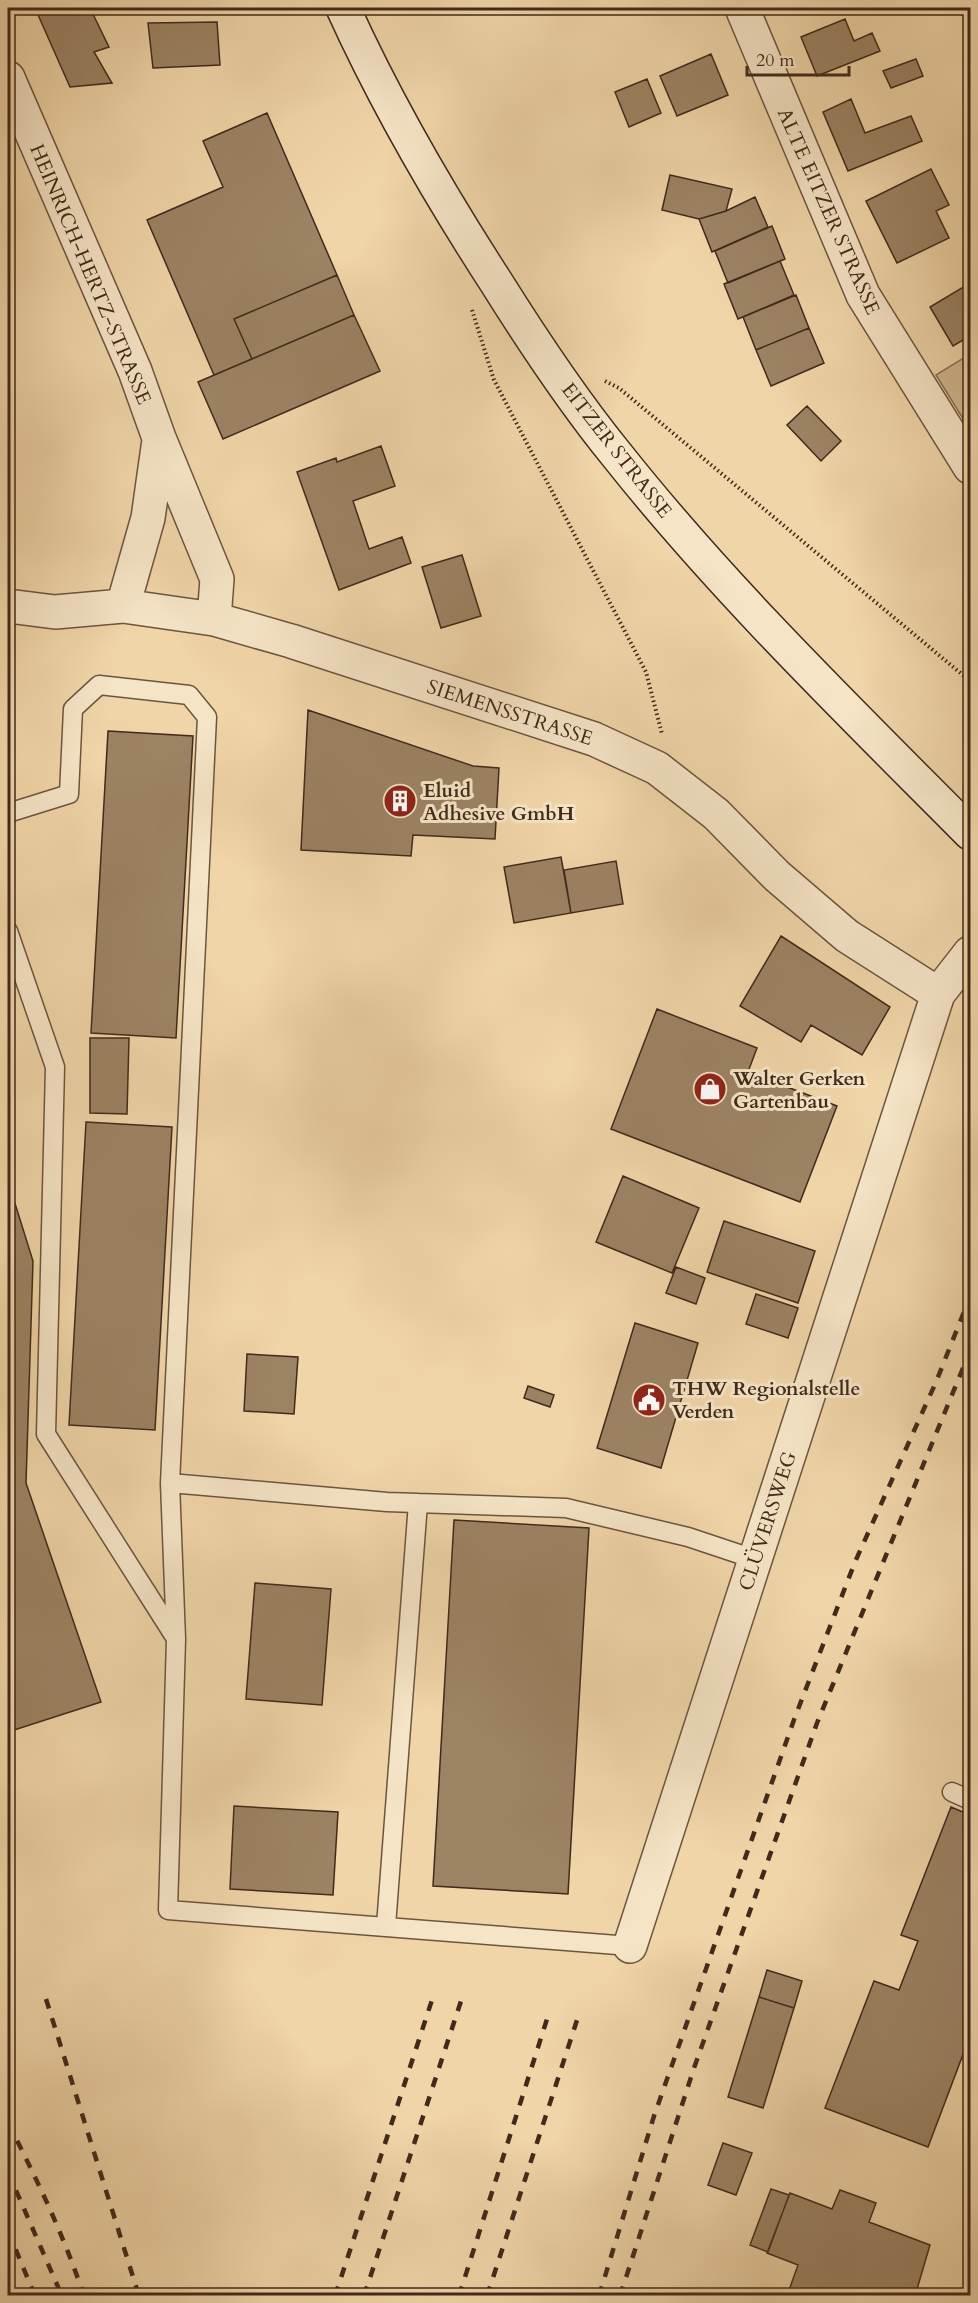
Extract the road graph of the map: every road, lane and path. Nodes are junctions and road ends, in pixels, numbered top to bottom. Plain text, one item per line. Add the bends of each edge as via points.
1 (343, 8) edge
2 (742, 8) edge
3 (8, 78) edge
4 (471, 304) dead end
5 (603, 380) dead end
6 (159, 438) junction
7 (970, 467) edge
8 (8, 606) edge
9 (123, 606) junction
10 (214, 619) junction
11 (970, 681) edge
12 (657, 768) junction
13 (8, 813) edge
14 (970, 833) edge
15 (8, 931) edge
16 (970, 953) edge
17 (938, 994) junction
18 (170, 1483) junction
19 (418, 1503) junction
20 (754, 1559) junction
21 (176, 1639) junction
22 (952, 1792) dead end
23 (970, 1800) edge
24 (386, 1926) junction
25 (630, 1946) joint

1 - 14 street, EITZER STRASSE via 408,140 471,244 537,347 615,454 700,553 822,684
2 - 7 street, ALTE EITZER STRASSE via 863,295
3 - 6 street, HEINRICH-HERTZ-STRASSE via 135,371
4 - 12 path via 494,380 646,672 663,738
5 - 11 path via 619,388
6 - 9 street, HEINRICH-HERTZ-STRASSE via 148,518
6 - 10 street, HEINRICH-HERTZ-STRASSE via 217,579
8 - 9 street, SIEMENSSTRASSE via 55,612
9 - 10 street, SIEMENSSTRASSE
10 - 12 street, SIEMENSSTRASSE via 594,739
12 - 17 street, SIEMENSSTRASSE via 716,814 777,876 847,936
13 - 18 lane via 69,794 73,709 99,685 189,695 207,717
15 - 21 lane via 55,1067 46,1434
16 - 17 street
17 - 20 street, CLÜVERSWEG
18 - 19 lane
18 - 21 lane
19 - 20 lane via 566,1508 688,1537
19 - 24 lane
20 - 25 street, CLÜVERSWEG
21 - 24 lane via 168,1910
22 - 23 lane
24 - 25 lane

